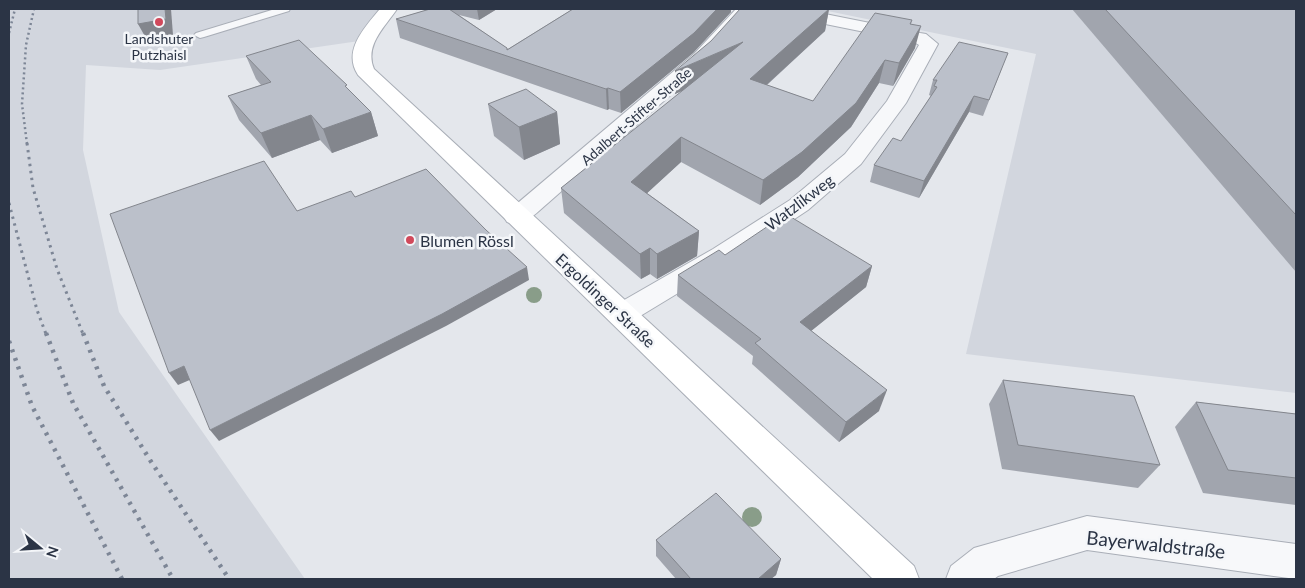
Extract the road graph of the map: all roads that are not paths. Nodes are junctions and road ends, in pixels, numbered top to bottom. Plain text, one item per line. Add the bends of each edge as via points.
1 (284, 9) edge
2 (389, 9) edge
3 (748, 9) edge
4 (776, 9) edge
5 (200, 36) dead end
6 (516, 216) junction
7 (622, 314) junction
8 (1296, 562) edge
9 (900, 579) edge
10 (965, 579) edge

1 - 5 lane
2 - 6 main road, Ergoldinger Straße via 361,50 360,59 365,71
3 - 6 street, Adalbert-Stifter-Straße via 706,54 597,152
4 - 7 street, Watzlikweg via 920,38 927,41 928,46 896,103 853,159 800,205
6 - 7 main road, Ergoldinger Straße
7 - 9 main road, Ergoldinger Straße
8 - 10 street, Bayerwaldstraße via 1087,533 987,561

